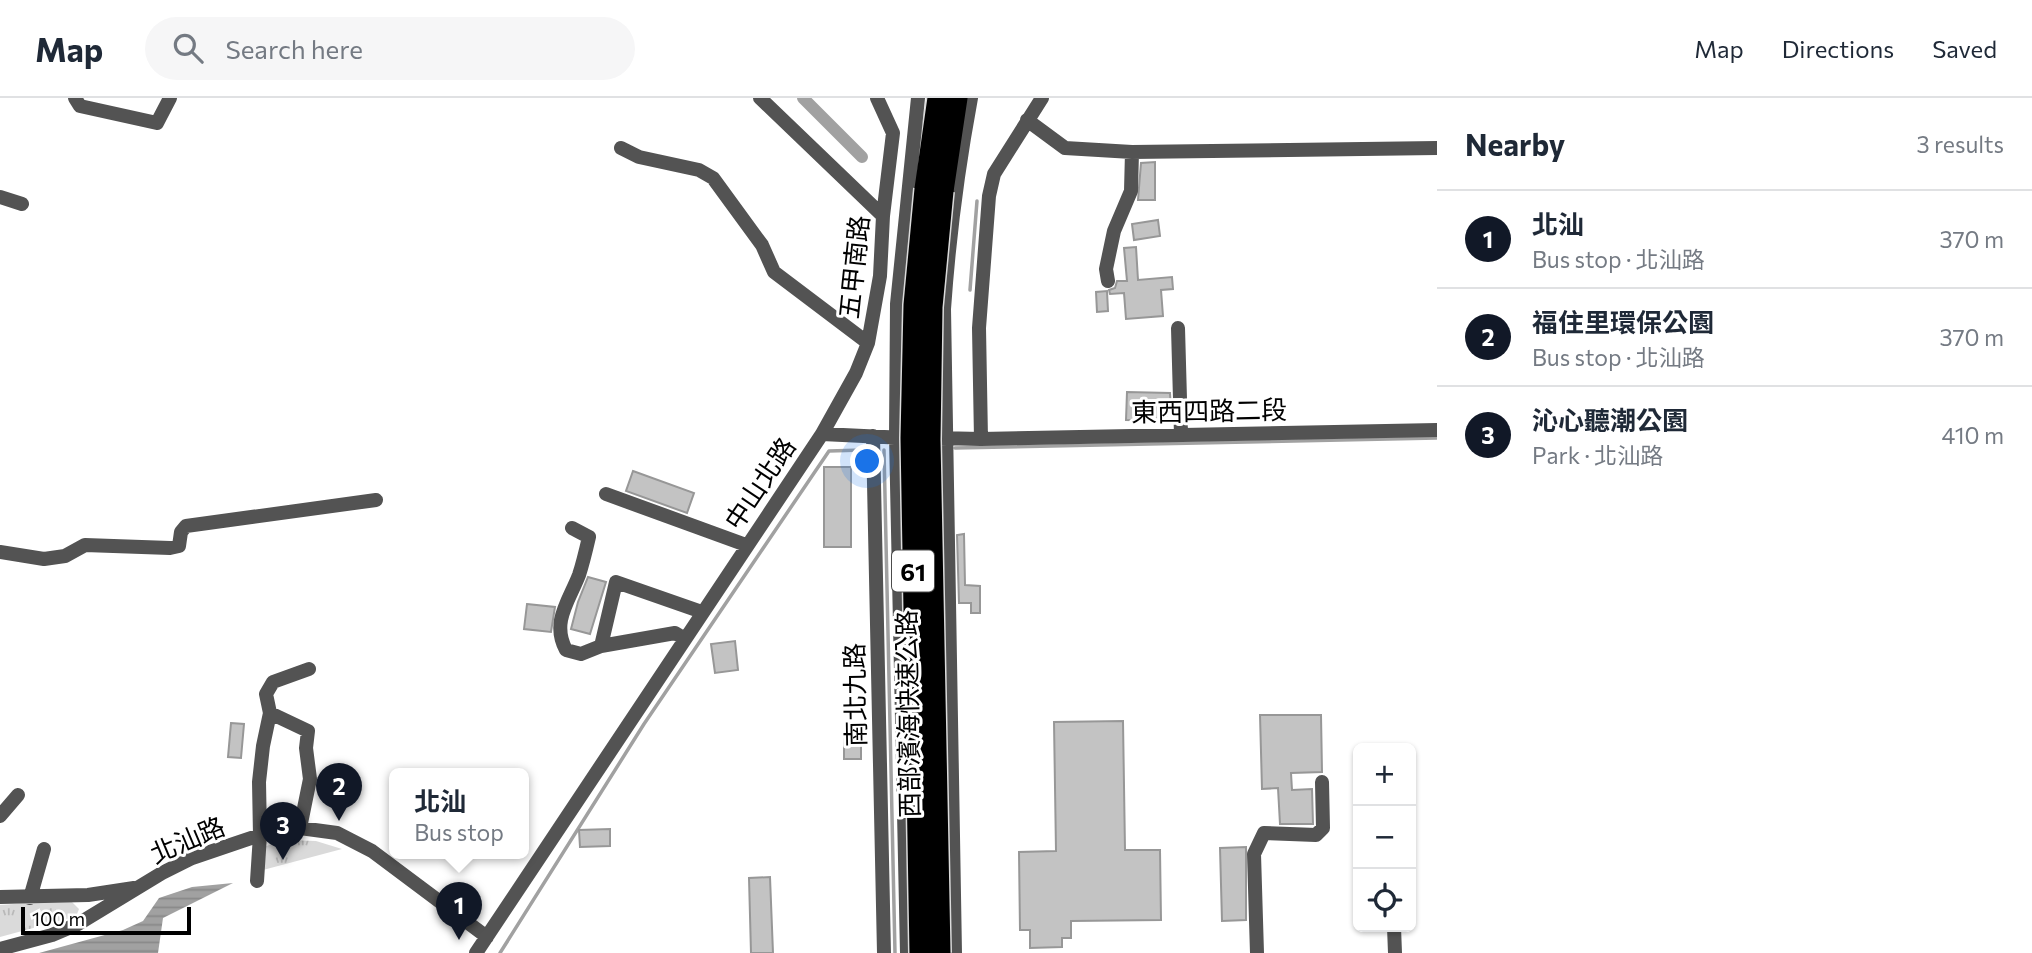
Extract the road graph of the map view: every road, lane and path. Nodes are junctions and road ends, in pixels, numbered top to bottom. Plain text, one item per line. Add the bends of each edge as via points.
1 (75, 98) edge
2 (170, 98) edge
3 (760, 98) edge
4 (877, 98) edge
5 (918, 98) edge
6 (938, 98) edge
7 (957, 98) edge
8 (971, 98) edge
9 (1042, 98) edge
10 (1027, 120) junction
11 (621, 148) dead end
12 (1437, 148) edge
13 (1132, 152) junction
14 (934, 190) junction
15 (0, 197) edge
16 (22, 204) dead end
17 (883, 216) junction
18 (1108, 281) dead end
19 (1178, 328) dead end
20 (869, 343) junction
21 (1437, 430) edge
22 (822, 434) junction
23 (1181, 435) junction
24 (873, 436) junction
25 (896, 437) junction
26 (945, 439) junction
27 (981, 439) junction
28 (606, 494) dead end
29 (376, 500) dead end
30 (572, 528) dead end
31 (746, 545) junction
32 (0, 552) edge
33 (702, 612) junction
34 (685, 639) junction
35 (601, 646) junction
36 (309, 669) dead end
37 (270, 713) junction
38 (1322, 782) dead end
39 (18, 795) dead end
40 (0, 816) edge
41 (300, 828) junction
42 (260, 835) junction
43 (44, 849) dead end
44 (257, 881) dead end
45 (141, 887) junction
46 (0, 897) edge
47 (30, 898) junction
48 (1394, 932) edge
49 (487, 937) junction
50 (0, 949) edge
51 (476, 953) edge
52 (884, 953) edge
53 (908, 953) edge
54 (920, 953) edge
55 (940, 953) edge
56 (955, 953) edge
57 (1257, 953) edge
58 (1395, 953) edge

1 - 2 street via 80,106 158,123
3 - 17 street
4 - 17 street, 五甲南路 via 894,133
5 - 25 street via 897,304
6 - 14 highway, 西部濱海快速公路 / 61
7 - 14 highway, 西部濱海快速公路 / 61
8 - 26 street via 948,245
9 - 10 street
10 - 13 street via 1065,148
10 - 27 street via 994,174 989,196 979,328
11 - 20 street via 713,178 762,245 774,272
12 - 13 street
13 - 18 street via 1131,191 1114,230
14 - 54 highway, 西部濱海快速公路 / 61, bridge via 914,305 911,438
14 - 55 highway, 西部濱海快速公路 / 61, bridge via 929,440
15 - 16 street
17 - 20 street, 五甲南路 via 880,276
19 - 23 street
20 - 22 street, 五甲南路
21 - 23 street, 東西四路二段
22 - 24 street, 中山北路
22 - 31 street, 中山北路
23 - 27 street, 東西四路二段
24 - 25 street, 中山北路
24 - 52 street, 南北九路
25 - 26 street, 中山北路
25 - 53 street
26 - 27 street, 中山北路
26 - 56 street
28 - 31 street
29 - 32 street via 186,526 179,546 170,548 85,545 65,556 44,559
30 - 35 street via 589,537 559,620 561,640 566,650 581,653
31 - 33 street, 中山北路
33 - 34 street, 中山北路
33 - 35 street via 616,582
34 - 35 street via 675,633
34 - 49 street, 中山北路
36 - 37 street via 273,682 266,694
37 - 41 street via 309,731 310,779
37 - 42 street via 259,782
38 - 57 street via 1323,828 1316,835 1264,833 1254,853
39 - 40 street
41 - 42 street, 北汕路
41 - 49 street, 北汕路 via 337,833 372,851
42 - 44 street
42 - 45 street, 北汕路 via 192,858
43 - 47 street
45 - 47 street, 北汕路
45 - 50 street via 78,924
46 - 47 street, 北汕路
48 - 58 street
49 - 51 street, 中山北路

